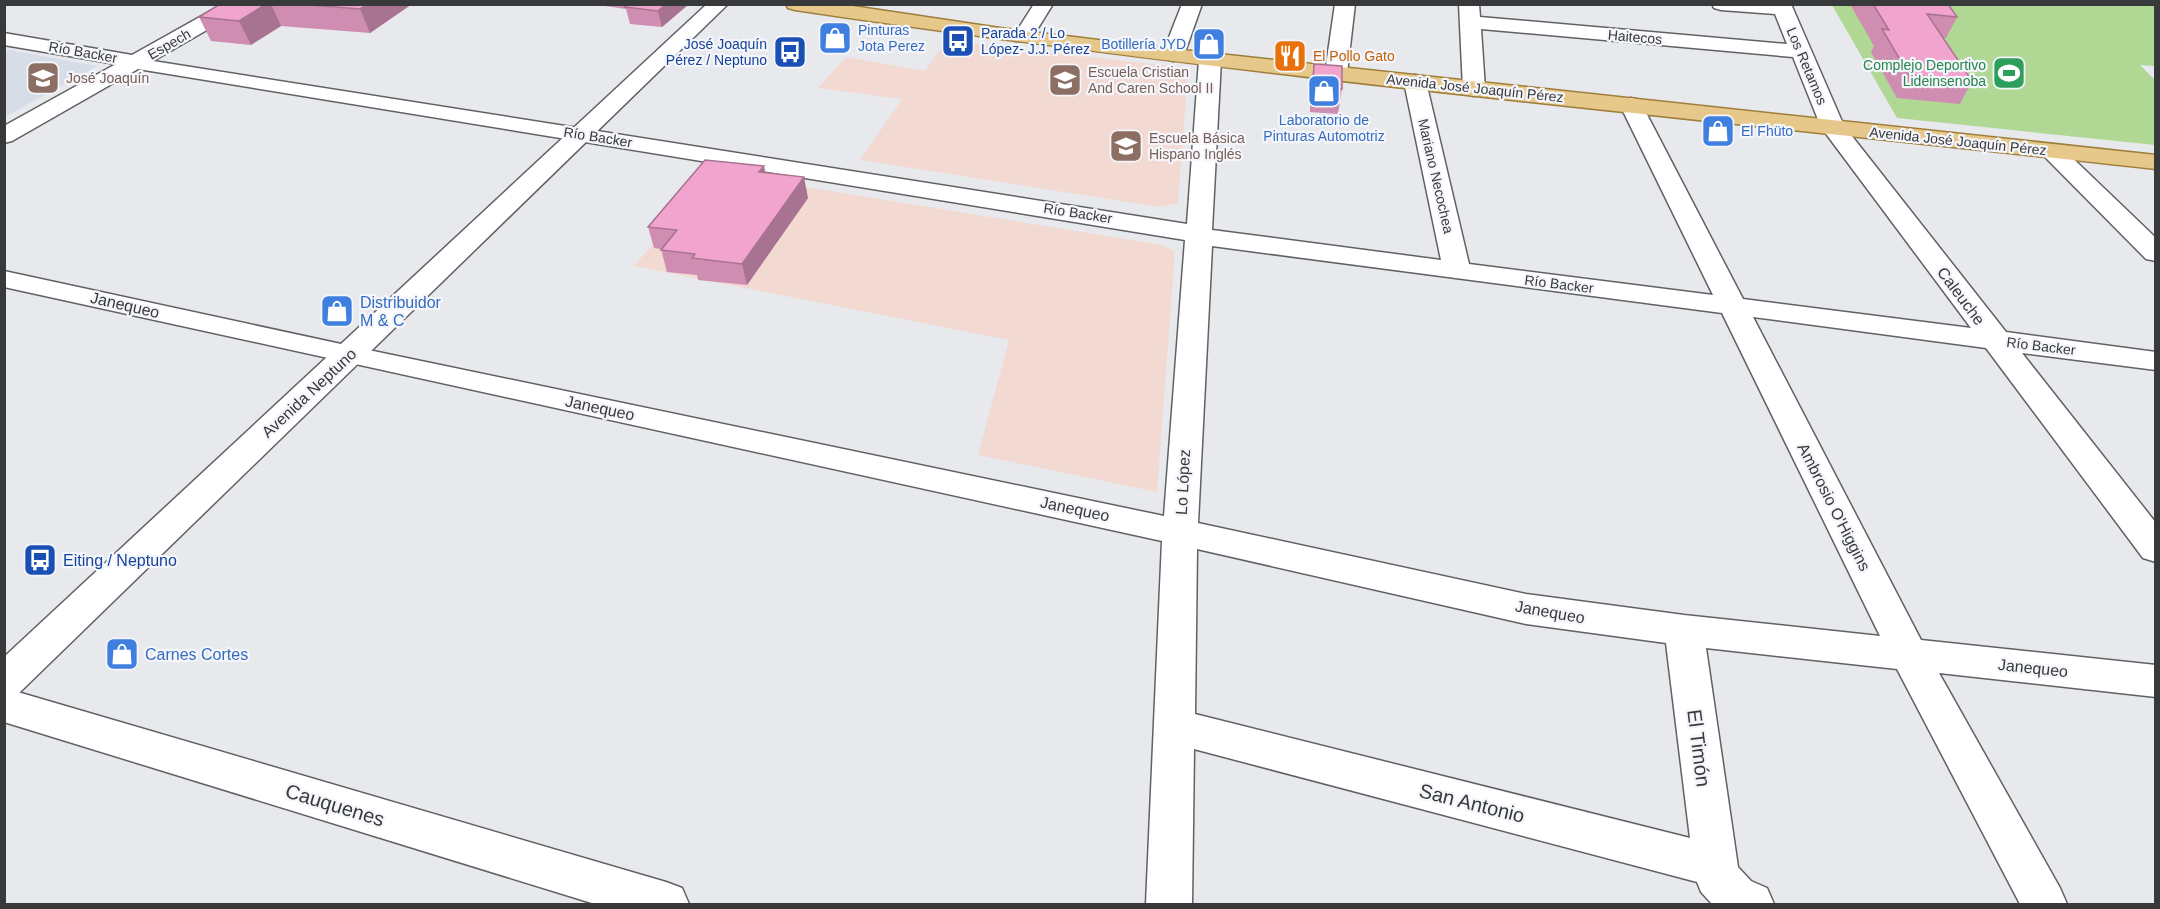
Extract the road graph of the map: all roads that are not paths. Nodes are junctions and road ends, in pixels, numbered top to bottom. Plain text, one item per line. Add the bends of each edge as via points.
1 (238, 4) edge
2 (719, 4) edge
3 (795, 4) edge
4 (1044, 4) edge
5 (1192, 4) edge
6 (1345, 4) edge
7 (1721, 4) edge
8 (1782, 7) edge
9 (1470, 13) edge
10 (1023, 37) junction
11 (4, 39) edge
12 (1800, 51) junction
13 (1173, 55) junction
14 (1210, 60) junction
15 (137, 62) junction
16 (1336, 73) junction
17 (1415, 82) junction
18 (1474, 88) junction
19 (1631, 105) junction
20 (1833, 127) junction
21 (581, 134) junction
22 (4, 136) edge
23 (2053, 152) junction
24 (2156, 162) edge
25 (1197, 235) junction
26 (2156, 253) edge
27 (1457, 270) junction
28 (4, 279) edge
29 (1732, 306) junction
30 (1995, 340) junction
31 (349, 355) junction
32 (2156, 361) edge
33 (1180, 532) junction
34 (2156, 549) edge
35 (1683, 630) junction
36 (1909, 655) junction
37 (2156, 681) edge
38 (4, 682) edge
39 (4, 705) edge
40 (1174, 726) junction
41 (1715, 866) junction
42 (666, 904) edge
43 (1169, 904) edge
44 (1751, 904) edge
45 (2044, 904) edge

1 - 15 street, Espech
2 - 21 street, Avenida Neptuno
3 - 10 main road, Avenida José Joaquín Pérez
4 - 10 street
5 - 13 street
6 - 16 street
7 - 8 street
8 - 12 street, Los Retamos
9 - 12 street, Haitecos
9 - 18 street
10 - 13 main road, Avenida José Joaquín Pérez
11 - 15 street, Río Backer
12 - 20 street, Los Retamos
13 - 14 main road, Avenida José Joaquín Pérez
14 - 16 main road, Avenida José Joaquín Pérez
14 - 25 street, Lo López
15 - 21 street, Río Backer
15 - 22 street, Espech
16 - 17 main road, Avenida José Joaquín Pérez
17 - 18 main road, Avenida José Joaquín Pérez
17 - 27 street, Mariano Necochea
18 - 19 main road, Avenida José Joaquín Pérez
19 - 20 main road, Avenida José Joaquín Pérez
19 - 29 street, Ambrosio O'Higgins
20 - 23 main road, Avenida José Joaquín Pérez
20 - 30 street, Caleuche
21 - 25 street, Río Backer
21 - 31 street, Avenida Neptuno
23 - 24 main road, Avenida José Joaquín Pérez
23 - 26 street
25 - 27 street, Río Backer
25 - 33 street, Lo López
27 - 29 street, Río Backer
28 - 31 street, Janequeo
29 - 30 street, Río Backer
29 - 36 street, Ambrosio O'Higgins
30 - 32 street, Río Backer
30 - 34 street, Caleuche
31 - 33 street, Janequeo
31 - 38 street, Avenida Neptuno
33 - 35 street, Janequeo via 1526,609
33 - 40 street, Lo López
35 - 36 street, Janequeo
35 - 41 street, El Timón
36 - 37 street, Janequeo
36 - 45 street, Ambrosio O'Higgins
39 - 42 street, Cauquenes
40 - 41 street, San Antonio
40 - 43 street, Lo López
41 - 44 street via 1725,889

